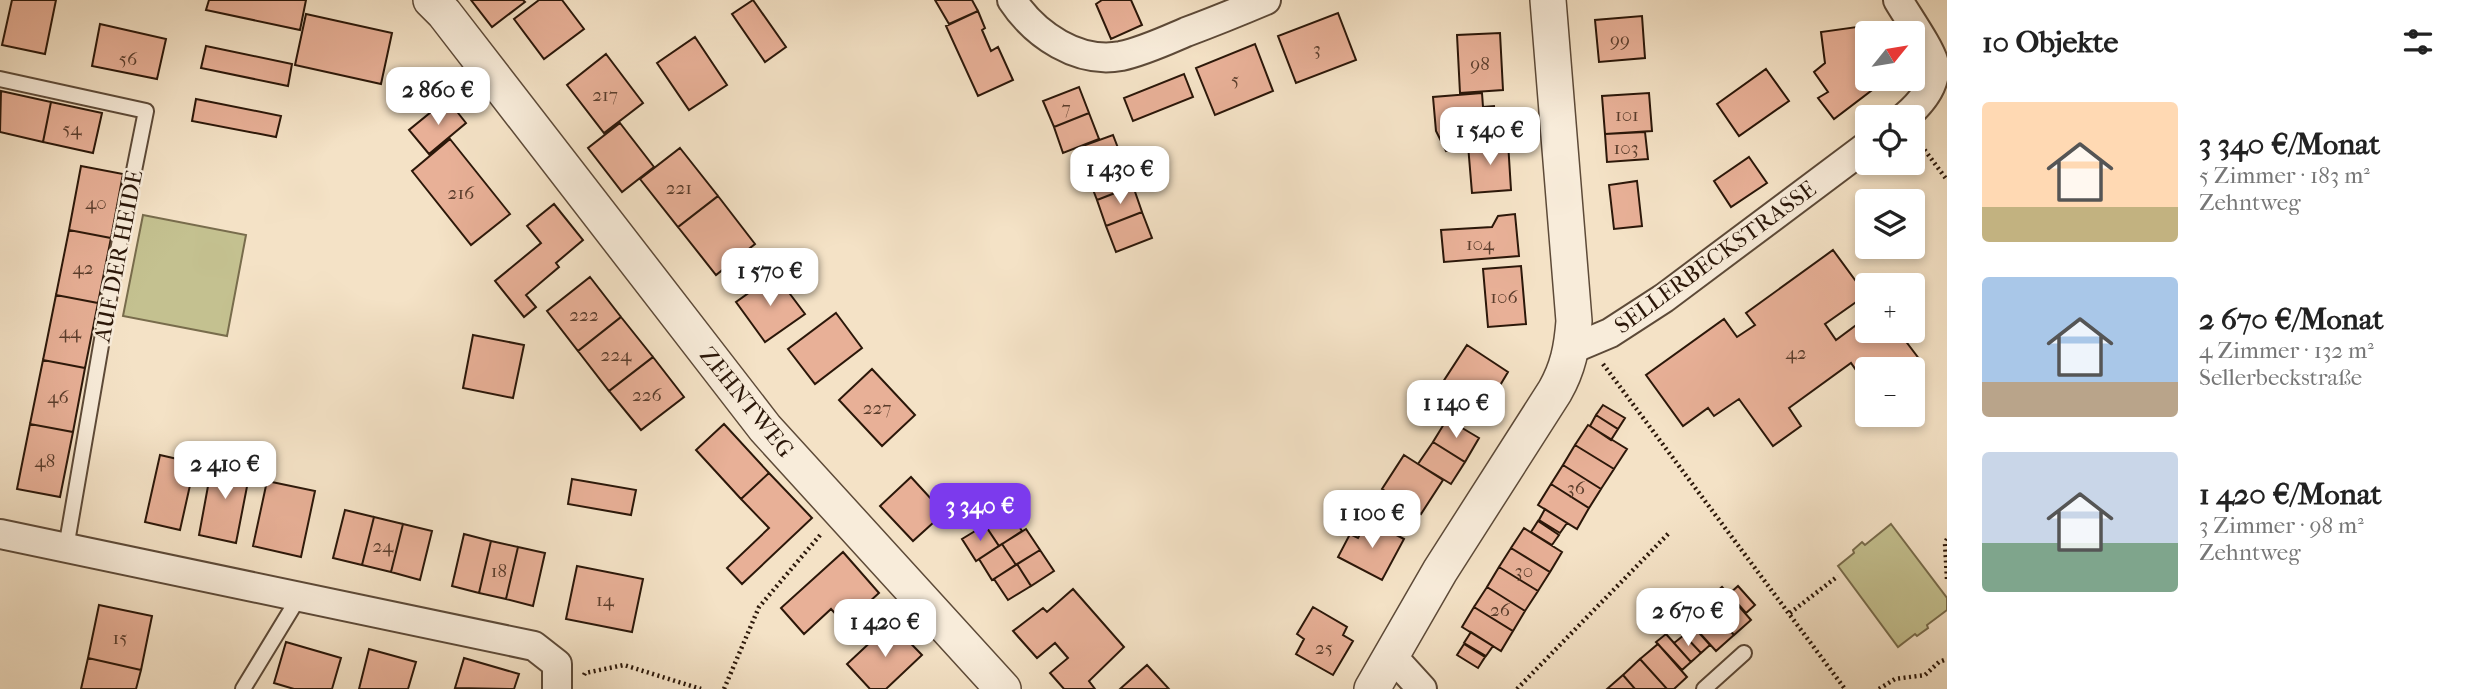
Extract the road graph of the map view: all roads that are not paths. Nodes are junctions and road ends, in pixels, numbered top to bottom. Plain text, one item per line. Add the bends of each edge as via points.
1 (431, 0) edge
2 (1012, 0) edge
3 (1266, 0) edge
4 (1548, 0) edge
5 (1898, 0) edge
6 (0, 79) edge
7 (1920, 105) edge
8 (1855, 155) edge
9 (1572, 349) junction
10 (0, 534) edge
11 (66, 548) junction
12 (299, 597) junction
13 (1744, 653) dead end
14 (1391, 655) junction
15 (569, 685) edge
16 (243, 689) edge
17 (1003, 689) edge
18 (1372, 689) edge
19 (1422, 689) edge
20 (1704, 689) edge

1 - 17 street, ZEHNTWEG via 765,428
2 - 3 street via 1061,47 1094,57 1144,50
4 - 9 street via 1574,321
5 - 7 street via 1934,65 1931,84
6 - 11 lane, AUF DER HEIDE via 146,111
8 - 9 street, SELLERBECKSTRASSE via 1664,298 1610,333
9 - 14 street via 1555,391
10 - 11 street
11 - 12 street
12 - 15 street via 534,646 557,664
12 - 16 lane
13 - 20 lane
14 - 18 street
14 - 19 street

